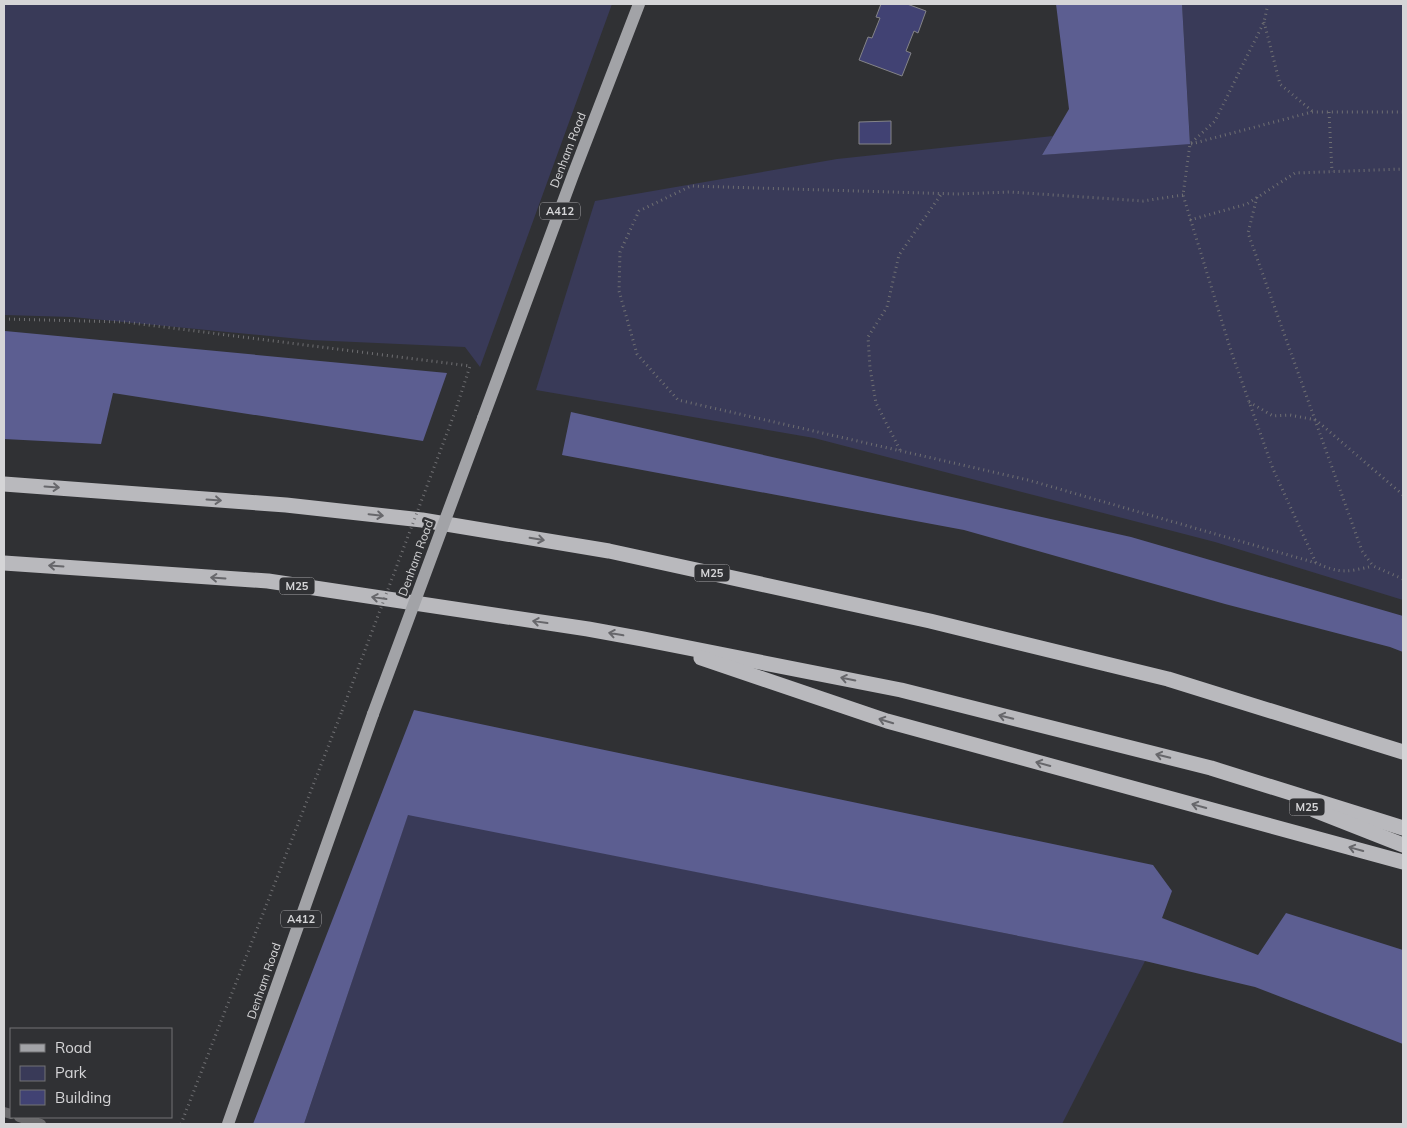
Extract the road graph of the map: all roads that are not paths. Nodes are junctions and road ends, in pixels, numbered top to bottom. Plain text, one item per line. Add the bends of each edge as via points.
1 (639, 4) edge
2 (4, 484) edge
3 (4, 563) edge
4 (643, 638) junction
5 (1403, 752) edge
6 (1211, 768) junction
7 (1403, 828) edge
8 (1403, 845) edge
9 (1403, 862) edge
10 (22, 1118) edge
11 (40, 1124) edge
12 (228, 1124) edge

1 - 12 main road, Denham Road / A412, bridge via 373,714
2 -> 5 highway, M25 via 286,505 422,520 610,550 930,621 1168,679
4 -> 3 highway, M25 via 268,582
6 -> 4 highway, M25 via 901,690
9 -> 4 highway, M25 via 887,721
6 - 7 highway, M25
6 - 8 highway, M25
10 - 11 lane

